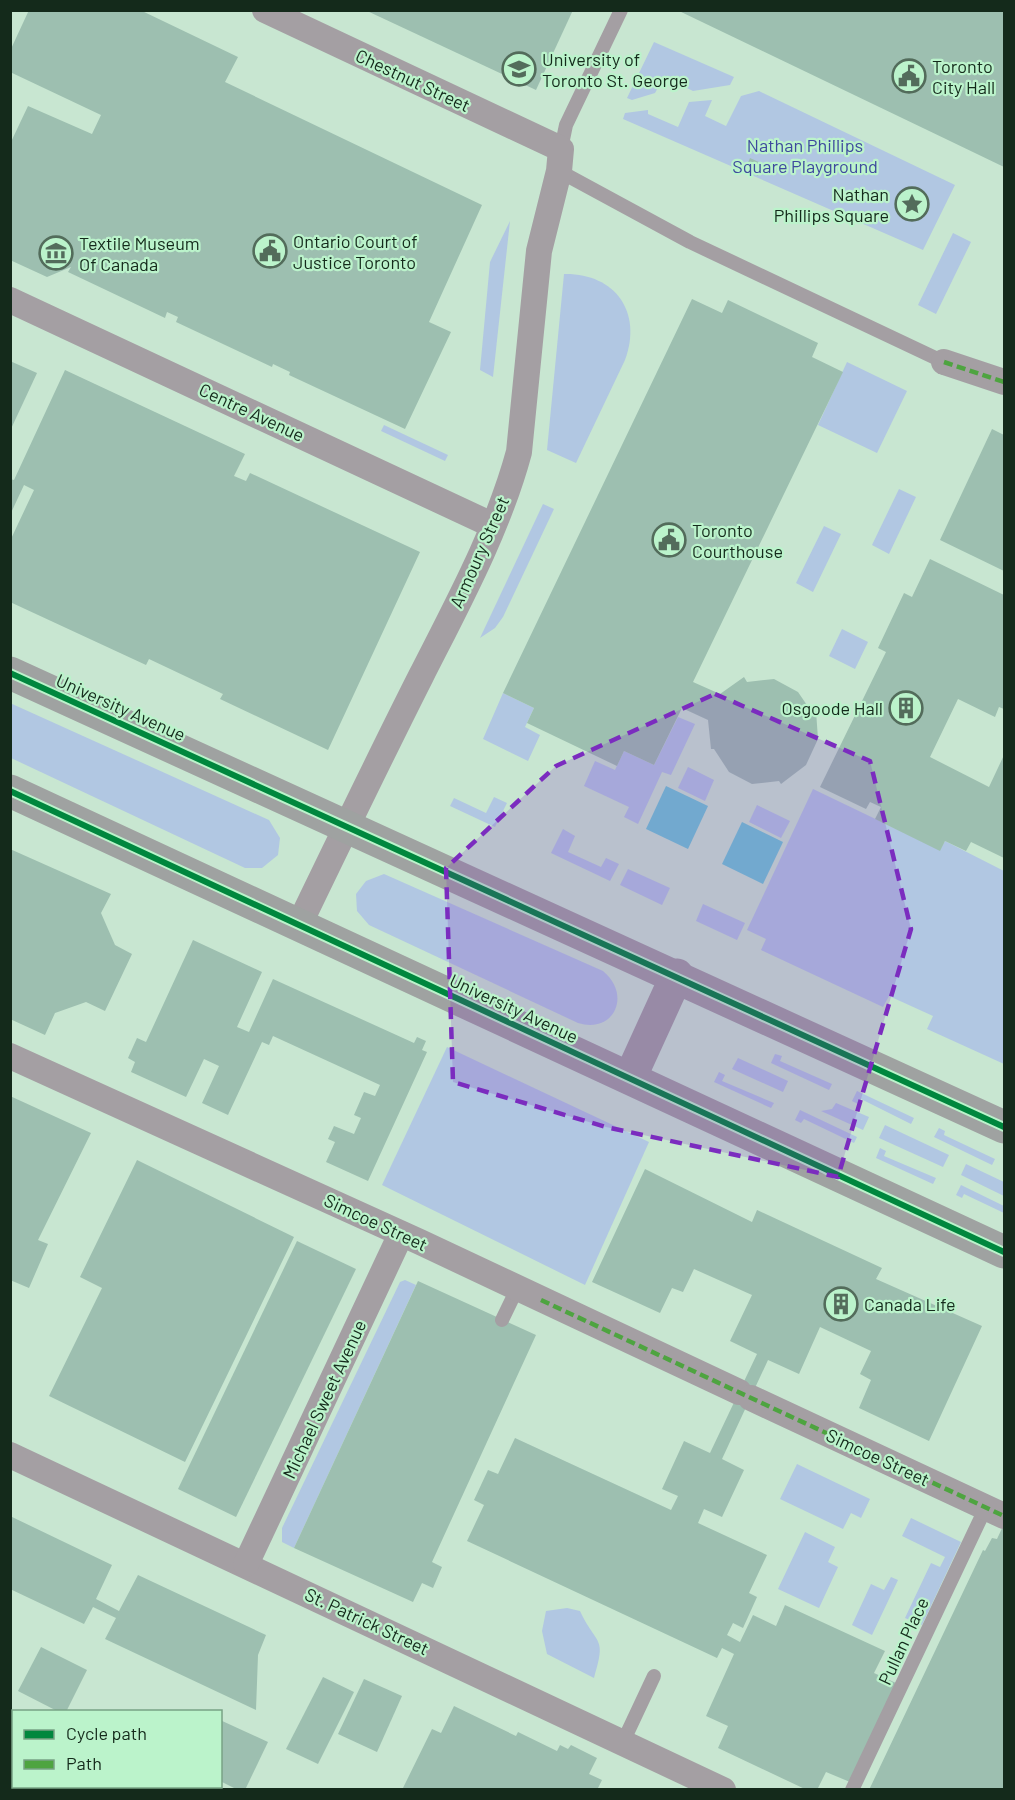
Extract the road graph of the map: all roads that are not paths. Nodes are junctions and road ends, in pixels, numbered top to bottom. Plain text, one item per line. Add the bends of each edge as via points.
1 (621, 10) edge
2 (272, 12) edge
3 (560, 160) junction
4 (10, 300) edge
5 (944, 363) joint
6 (1005, 382) edge
7 (492, 525) junction
8 (10, 673) edge
9 (10, 791) edge
10 (346, 827) junction
11 (299, 925) junction
12 (677, 975) junction
13 (10, 1056) edge
14 (630, 1078) junction
15 (1005, 1127) edge
16 (401, 1234) junction
17 (1005, 1252) edge
18 (518, 1289) junction
19 (502, 1320) dead end
20 (10, 1455) edge
21 (995, 1512) edge
22 (246, 1564) junction
23 (654, 1676) dead end
24 (623, 1742) junction
25 (723, 1790) edge
26 (852, 1790) edge

1 - 3 lane via 566,125
2 - 3 street, Chestnut Street
3 - 5 lane via 637,215
3 - 7 street, Armoury Street via 539,251 519,452
4 - 7 street, Centre Avenue
5 - 6 street
7 - 10 street, Armoury Street
8 - 10 main road, University Avenue
9 - 11 main road, University Avenue
10 - 11 street, Armoury Street
10 - 12 main road, University Avenue
11 - 14 main road, University Avenue
12 - 14 main road
12 - 15 main road, University Avenue
13 - 16 street, Simcoe Street
14 - 17 main road, University Avenue
16 - 18 street, Simcoe Street
16 - 22 street, Michael Sweet Avenue
18 - 19 lane
18 - 21 street, Simcoe Street
20 - 22 street, St. Patrick Street
21 - 26 lane, Pullan Place
22 - 24 street, St. Patrick Street
23 - 24 lane
24 - 25 street, St. Patrick Street

